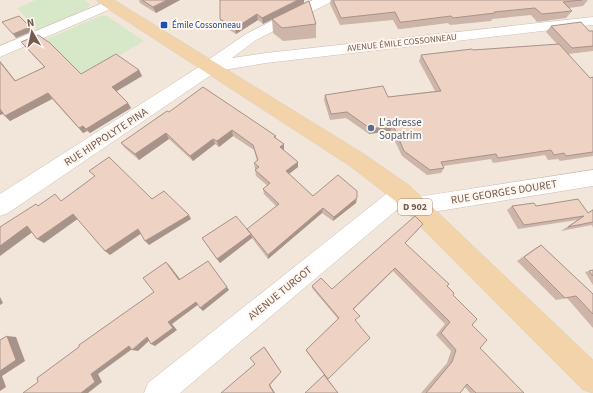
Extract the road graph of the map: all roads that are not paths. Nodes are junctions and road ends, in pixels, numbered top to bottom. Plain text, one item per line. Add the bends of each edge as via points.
1 (324, 0) edge
2 (107, 2) edge
3 (593, 21) edge
4 (0, 52) edge
5 (211, 67) junction
6 (593, 178) edge
7 (408, 200) junction
8 (0, 206) edge
9 (593, 380) edge
10 (158, 393) edge

1 - 5 street via 250,37
2 - 4 street
2 - 5 main road, D 902
3 - 5 street, AVENUE ÉMILE COSSONNEAU via 262,58
5 - 7 main road, D 902 via 357,160
5 - 8 main road, RUE HIPPOLYTE PINA
6 - 7 street, RUE GEORGES DOURET
7 - 9 main road, D 902
7 - 10 street, AVENUE TURGOT

